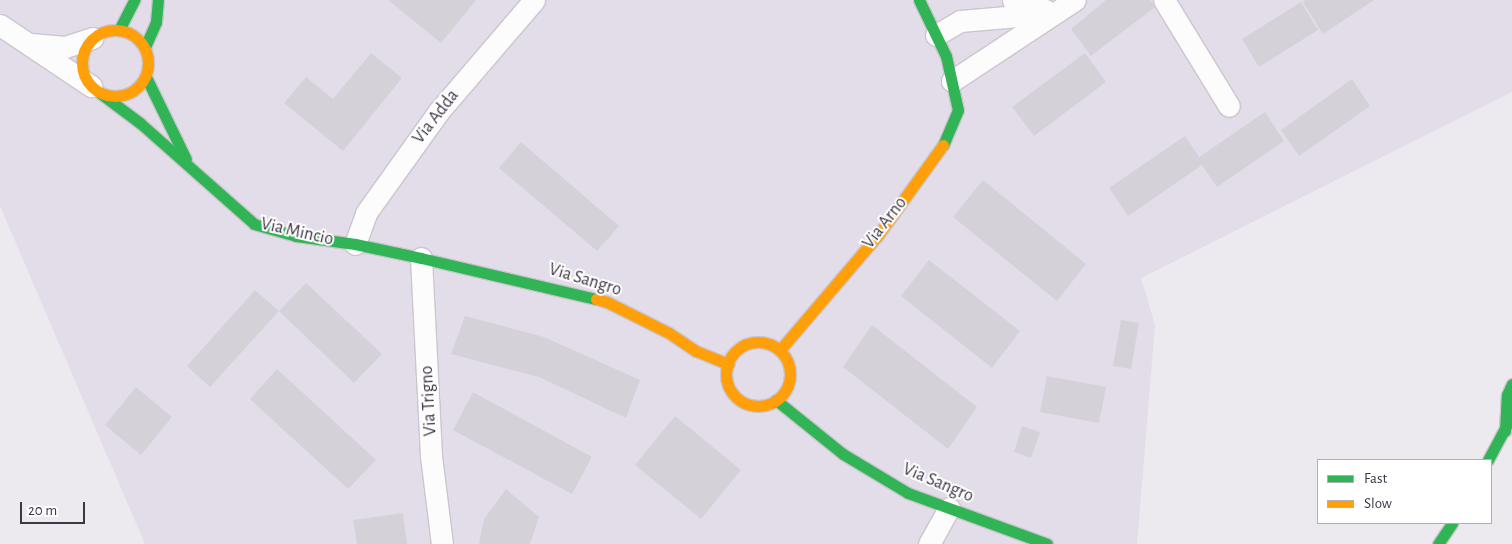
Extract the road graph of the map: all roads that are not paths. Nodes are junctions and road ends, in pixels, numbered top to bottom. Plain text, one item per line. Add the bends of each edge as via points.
1 (134, 0) edge
2 (158, 0) edge
3 (534, 0) edge
4 (919, 0) edge
5 (1013, 0) edge
6 (1074, 0) edge
7 (1164, 0) edge
8 (1056, 13) junction
9 (0, 25) edge
10 (119, 30) junction
11 (936, 35) junction
12 (93, 38) junction
13 (30, 44) junction
14 (145, 47) junction
15 (146, 78) junction
16 (952, 81) junction
17 (95, 90) junction
18 (1228, 106) dead end
19 (191, 169) junction
20 (355, 244) junction
21 (421, 258) junction
22 (780, 350) junction
23 (728, 364) junction
24 (1512, 384) edge
25 (776, 400) junction
26 (1512, 415) edge
27 (1512, 420) edge
28 (1504, 431) junction
29 (1489, 459) edge
30 (949, 508) junction
31 (1451, 524) edge
32 (442, 544) edge
33 (929, 544) edge
34 (1047, 544) edge
35 (1438, 544) edge

1 - 10 main road
2 - 14 main road via 156,22
3 - 20 street, Via Adda via 439,111 366,213
4 - 11 main road, Via Arno
5 - 8 street
6 - 8 street
7 - 18 street
8 - 11 street via 960,22
8 - 16 street
9 - 13 street, Via Mincio
10 - 12 main road via 110,30
10 - 14 main road via 134,36
11 - 16 main road, Via Arno via 946,56
12 - 13 street, Via Mincio via 65,47
12 - 17 main road via 82,57 82,68
13 - 17 street, Via Mincio
14 - 15 main road via 148,62
15 - 17 main road via 126,95 110,96
15 - 19 main road, Via Mincio
16 - 22 main road, Via Arno via 958,110 943,146 878,235
17 - 19 main road, Via Mincio via 140,123
19 - 20 main road, Via Mincio via 254,224 296,236
20 - 21 main road, Via Mincio
21 - 23 main road, Via Sangro via 607,302 669,333 696,351
21 - 32 street, Via Trigno via 432,456
22 - 23 main road via 769,344 753,342 738,350
22 - 25 main road via 786,358 790,376 786,390
23 - 25 main road via 730,387 740,400 756,406
24 - 28 main road via 1507,395
25 - 30 main road, Via Sangro via 843,454 908,492
26 - 28 main road
27 - 28 main road
28 - 29 main road
30 - 33 street
30 - 34 main road, Via Sangro
31 - 35 main road

